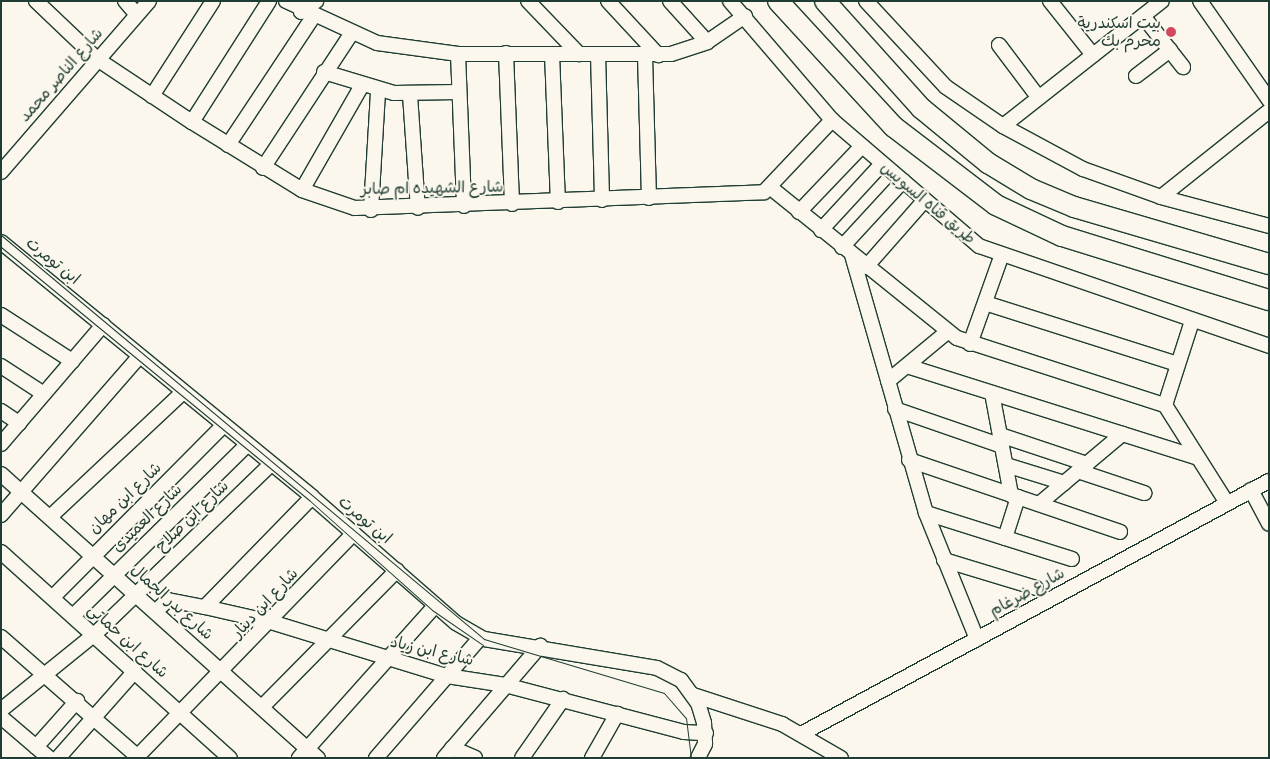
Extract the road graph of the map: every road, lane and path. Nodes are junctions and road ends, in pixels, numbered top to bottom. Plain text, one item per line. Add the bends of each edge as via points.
1 (36, 1) edge
2 (125, 1) edge
3 (149, 1) edge
4 (213, 1) edge
5 (269, 1) edge
6 (286, 1) edge
7 (316, 1) edge
8 (528, 1) edge
9 (608, 1) edge
10 (670, 1) edge
11 (730, 1) edge
12 (778, 1) edge
13 (824, 1) edge
14 (866, 1) edge
15 (1050, 1) edge
16 (1162, 1) edge
17 (1200, 1) edge
18 (1146, 9) edge
19 (137, 14) junction
20 (307, 14) junction
21 (744, 16) junction
22 (351, 34) junction
23 (707, 42) junction
24 (999, 45) dead end
25 (1170, 50) junction
26 (506, 53) junction
27 (458, 54) junction
28 (552, 54) junction
29 (579, 54) junction
30 (598, 54) junction
31 (652, 55) junction
32 (1093, 55) junction
33 (97, 59) junction
34 (1183, 67) dead end
35 (324, 72) junction
36 (1136, 76) dead end
37 (361, 87) junction
38 (378, 91) junction
39 (458, 92) junction
40 (410, 95) junction
41 (152, 96) junction
42 (1039, 98) junction
43 (1269, 100) edge
44 (1269, 111) edge
45 (832, 120) junction
46 (192, 122) junction
47 (1003, 126) junction
48 (228, 145) junction
49 (862, 146) junction
50 (882, 164) junction
51 (263, 168) junction
52 (1, 172) edge
53 (903, 181) junction
54 (770, 188) junction
55 (302, 190) junction
56 (1160, 197) junction
57 (650, 198) junction
58 (602, 200) junction
59 (924, 201) junction
60 (558, 202) junction
61 (512, 204) junction
62 (464, 206) junction
63 (418, 208) junction
64 (371, 210) junction
65 (799, 212) junction
66 (1269, 226) edge
67 (821, 230) junction
68 (1, 242) edge
69 (847, 251) junction
70 (1001, 257) junction
71 (1269, 264) edge
72 (866, 267) junction
73 (1269, 300) edge
74 (985, 302) junction
75 (1, 315) edge
76 (1192, 321) junction
77 (103, 325) junction
78 (946, 332) junction
79 (970, 344) junction
80 (1269, 346) edge
81 (139, 357) junction
82 (72, 361) junction
83 (1177, 364) junction
84 (1, 366) edge
85 (907, 366) junction
86 (888, 381) junction
87 (182, 393) junction
88 (992, 393) junction
89 (44, 394) junction
90 (1165, 405) junction
91 (895, 409) junction
92 (1, 411) edge
93 (19, 423) junction
94 (223, 426) junction
95 (1122, 434) junction
96 (1001, 440) junction
97 (1, 444) edge
98 (246, 446) junction
99 (1198, 458) junction
100 (909, 460) junction
101 (270, 464) junction
102 (1006, 465) junction
103 (1082, 468) junction
104 (1, 474) edge
105 (1269, 481) edge
106 (1064, 483) junction
107 (1251, 490) junction
108 (21, 492) junction
109 (1144, 493) dead end
110 (1015, 496) junction
111 (312, 497) junction
112 (1228, 503) junction
113 (1039, 504) junction
114 (926, 513) junction
115 (1, 515) edge
116 (50, 517) junction
117 (1269, 524) edge
118 (1120, 532) dead end
119 (354, 533) junction
120 (1005, 538) junction
121 (1, 552) edge
122 (92, 554) junction
123 (1072, 559) dead end
124 (944, 560) junction
125 (397, 570) junction
126 (115, 574) junction
127 (1036, 588) dead end
128 (137, 594) junction
129 (53, 597) junction
130 (435, 606) junction
131 (205, 607) junction
132 (156, 611) junction
133 (74, 615) junction
134 (272, 622) junction
135 (95, 634) junction
136 (1, 637) edge
137 (480, 638) junction
138 (977, 639) junction
139 (328, 641) junction
140 (540, 646) junction
141 (388, 660) junction
142 (135, 671) junction
143 (223, 672) junction
144 (46, 673) junction
145 (447, 676) junction
146 (505, 684) junction
147 (693, 695) junction
148 (563, 699) junction
149 (77, 701) junction
150 (262, 707) junction
151 (1, 710) edge
152 (182, 713) junction
153 (617, 714) junction
154 (95, 716) junction
155 (1, 717) edge
156 (706, 732) junction
157 (801, 734) junction
158 (36, 747) junction
159 (448, 753) edge
160 (308, 755) edge
161 (138, 757) edge
162 (594, 757) edge
163 (49, 758) edge
164 (58, 758) edge
165 (230, 758) edge
166 (376, 758) edge
167 (475, 758) edge
168 (522, 758) edge
169 (698, 758) edge
170 (841, 758) edge

1 - 33 street, شارع الشهيده ام صابر
2 - 19 street
3 - 19 street, شارع الناصر محمد
4 - 41 street
5 - 46 street
6 - 20 street
7 - 20 street
8 - 29 street
9 - 31 street
10 - 23 street
11 - 21 street, طريق قناه السويس
12 - 73 highway via 894,128 996,205 1062,236
13 - 71 highway via 921,108 988,163 1031,190 1074,207
14 - 47 street via 946,88
15 - 32 street
16 - 18 street
17 - 43 street
18 - 25 street
18 - 32 street
19 - 33 street, شارع الناصر محمد
20 - 22 street
20 - 48 street
21 - 23 street
21 - 45 street, طريق قناه السويس
22 - 27 street via 404,48
22 - 35 street
23 - 31 street
24 - 42 street
25 - 34 street
25 - 36 street
26 - 27 street
26 - 28 street
26 - 61 street
27 - 39 street
28 - 29 street
28 - 60 street
29 - 30 street
30 - 31 street
30 - 58 street
31 - 57 street
32 - 42 street
33 - 41 street, شارع الشهيده ام صابر
33 - 52 street, شارع الناصر محمد
35 - 37 street
35 - 51 street
37 - 38 street
37 - 55 street
38 - 40 street
38 - 64 street
39 - 40 street
39 - 62 street
40 - 63 street
41 - 46 street, شارع الشهيده ام صابر
42 - 47 street
44 - 56 street
45 - 49 street, طريق قناه السويس
45 - 54 street
46 - 48 street, شارع الشهيده ام صابر
47 - 56 street via 1083,169
48 - 51 street, شارع الشهيده ام صابر
49 - 50 street, طريق قناه السويس
49 - 65 street
50 - 53 street, طريق قناه السويس
50 - 67 street
51 - 55 street, شارع الشهيده ام صابر
53 - 59 street, طريق قناه السويس
53 - 69 street
54 - 57 street, شارع الشهيده ام صابر
54 - 65 street
55 - 64 street, شارع الشهيده ام صابر via 334,203
56 - 66 street
57 - 58 street, شارع الشهيده ام صابر
58 - 60 street, شارع الشهيده ام صابر
59 - 70 street, طريق قناه السويس via 960,233
59 - 72 street
60 - 61 street, شارع الشهيده ام صابر
61 - 62 street, شارع الشهيده ام صابر
62 - 63 street, شارع الشهيده ام صابر
63 - 64 street, شارع الشهيده ام صابر
65 - 67 street
67 - 69 street
68 - 77 street, ابن تومرت
69 - 72 street
69 - 86 street
70 - 74 street
70 - 76 street, طريق قناه السويس
72 - 78 street
74 - 79 street
74 - 83 street
75 - 82 street
76 - 80 street, طريق قناه السويس
76 - 83 street
77 - 81 street, ابن تومرت
77 - 82 street
78 - 79 street
78 - 85 street
79 - 90 street
81 - 87 street, ابن تومرت
81 - 108 street
82 - 89 street
83 - 90 street
84 - 89 street
85 - 86 street
85 - 88 street
86 - 91 street
87 - 94 street, ابن تومرت
87 - 116 street
88 - 95 street
88 - 96 street
89 - 93 street
90 - 99 street
91 - 96 street
91 - 100 street
92 - 93 street
93 - 97 street
94 - 98 street, ابن تومرت
94 - 122 street, شارع ابن مهان
95 - 99 street
95 - 103 street
96 - 102 street
96 - 103 street
98 - 101 street, ابن تومرت
98 - 126 street, شارع العميدى
99 - 112 street
100 - 110 street
100 - 114 street
101 - 111 street, ابن تومرت
101 - 128 street, شارع ابن صلاح
102 - 106 street
102 - 110 street
103 - 106 street
103 - 109 street
104 - 108 street, شارع بدر الجمال
105 - 107 street, شارع ضرغام
106 - 113 street
107 - 112 street, شارع ضرغام
107 - 117 street
108 - 115 street
108 - 116 street, شارع بدر الجمال
110 - 113 street
110 - 120 street
111 - 119 street, ابن تومرت
111 - 131 street
112 - 138 street, شارع ضرغام
113 - 118 street
114 - 120 street
114 - 124 street
116 - 122 street, شارع بدر الجمال
119 - 125 street, ابن تومرت
119 - 134 street, شارع ابن دينار
120 - 123 street
121 - 129 street, شارع ابن حماتى
122 - 126 street, شارع بدر الجمال
122 - 129 street, شارع ابن مهان
124 - 127 street
124 - 138 street
125 - 130 street, ابن تومرت
125 - 139 street
126 - 128 street, شارع بدر الجمال
126 - 133 street, شارع العميدى
128 - 132 street, شارع بدر الجمال
128 - 135 street, شارع ابن صلاح
129 - 133 street, شارع ابن حماتى
130 - 137 street, ابن تومرت
130 - 141 street
131 - 132 street, شارع ابن زياد via 168,600
131 - 134 street, شارع ابن زياد
132 - 143 street, شارع بدر الجمال
133 - 135 street, شارع ابن حماتى
134 - 139 street, شارع ابن زياد
134 - 143 street, شارع ابن دينار
135 - 142 street, شارع ابن حماتى
135 - 144 street, شارع ابن صلاح
136 - 144 street
137 - 140 street, ابن تومرت
137 - 145 street
138 - 157 street, شارع ضرغام
139 - 141 street, شارع ابن زياد
139 - 150 street
140 - 146 street
140 - 147 street, ابن تومرت via 657,668 681,680
141 - 145 street, شارع ابن زياد
141 - 160 street
142 - 152 street, شارع ابن حماتى
142 - 154 street
143 - 150 street, شارع بدر الجمال
143 - 152 street, شارع ابن دينار
144 - 149 street
144 - 151 street, شارع ابن صلاح
145 - 146 street, شارع ابن زياد
145 - 166 street
146 - 148 street, شارع ابن زياد
146 - 159 street
147 - 156 street, ابن تومرت
147 - 157 street
148 - 153 street, شارع ابن زياد
148 - 168 street
149 - 154 street
149 - 158 street
150 - 160 street, شارع بدر الجمال
152 - 161 street, شارع ابن دينار
152 - 165 street, شارع ابن حماتى
153 - 156 street, شارع ابن زياد via 684,732
153 - 162 street
154 - 161 street
154 - 164 street
155 - 158 street
156 - 169 street
157 - 170 street
158 - 163 street
159 - 167 street

